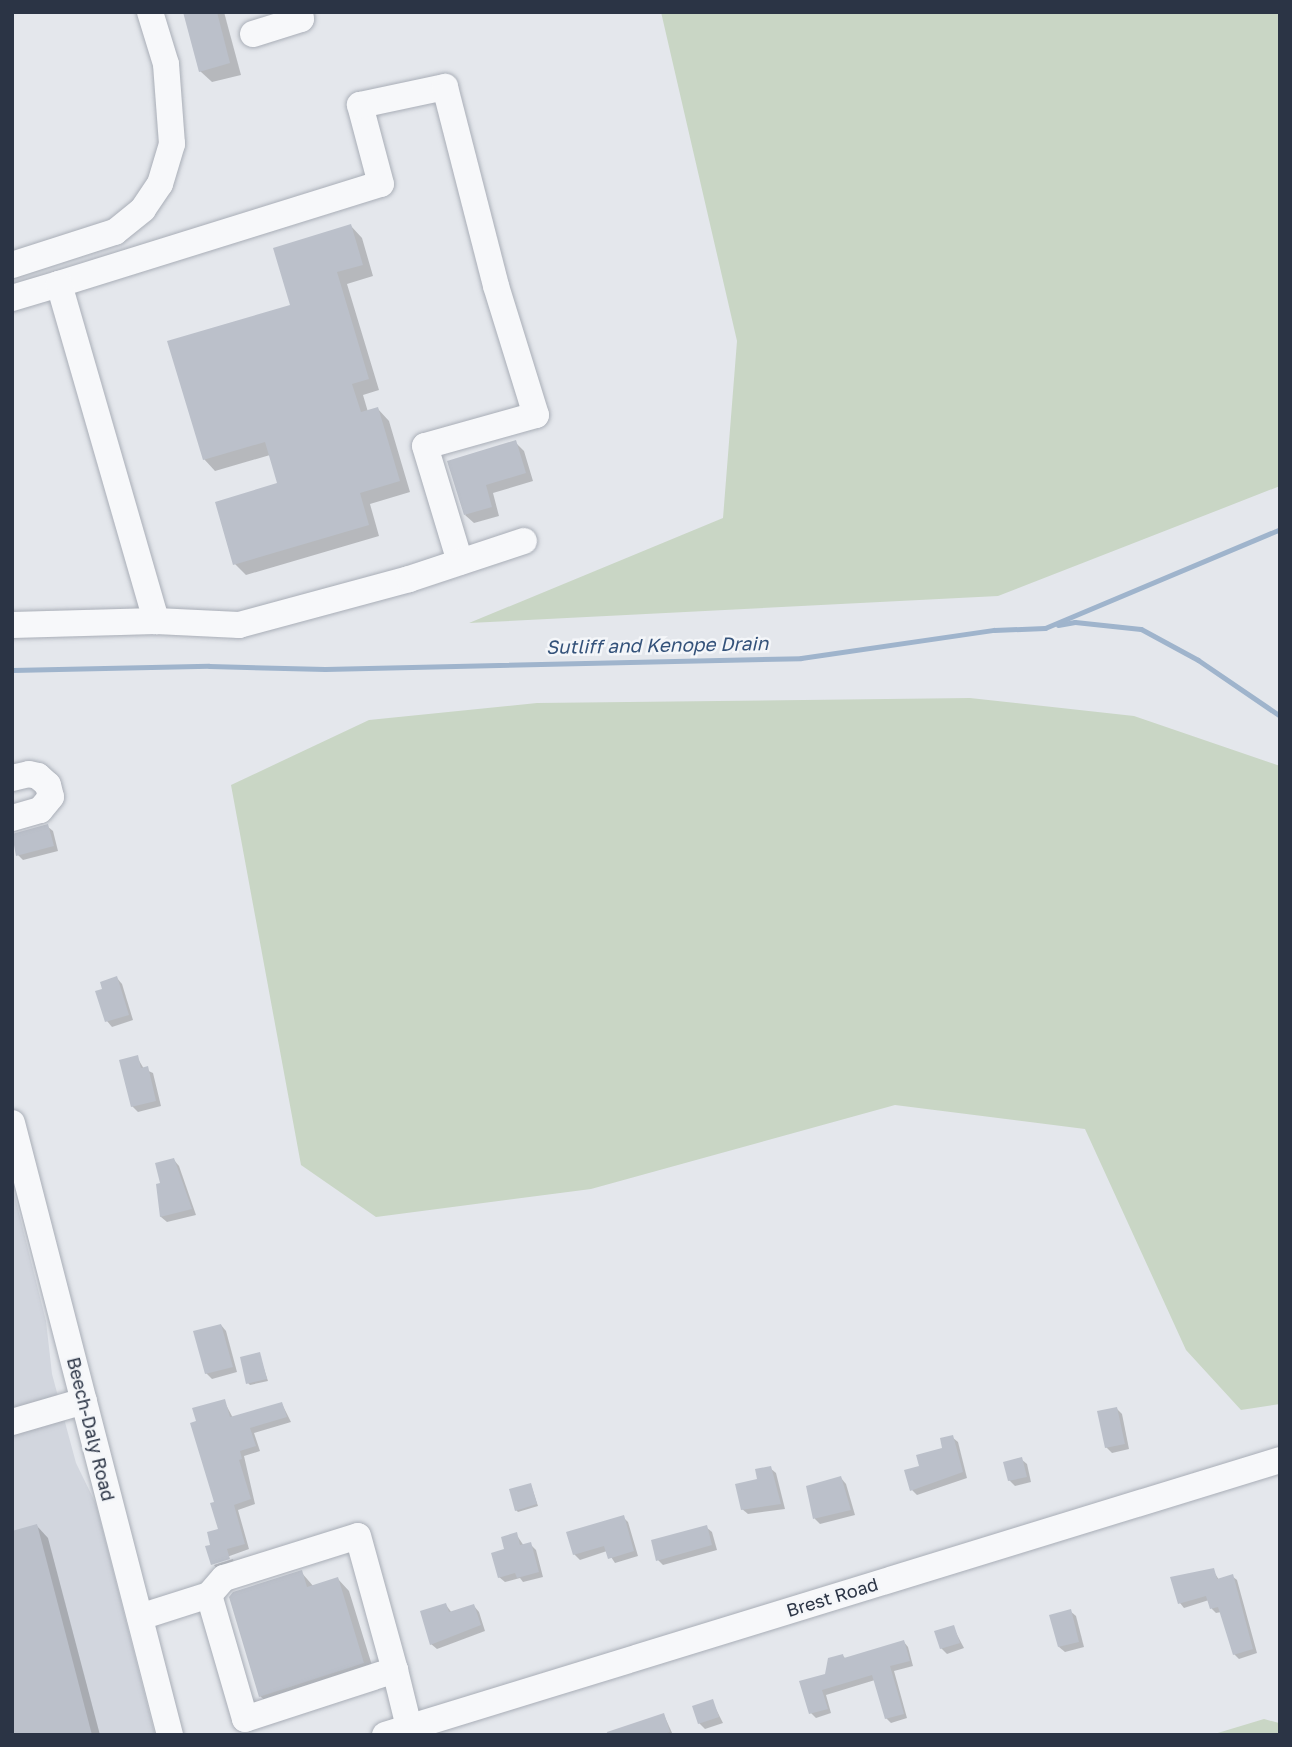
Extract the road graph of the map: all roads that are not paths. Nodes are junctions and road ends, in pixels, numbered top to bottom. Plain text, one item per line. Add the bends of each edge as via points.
1 (150, 12) edge
2 (300, 12) edge
3 (253, 34) dead end
4 (12, 265) edge
5 (59, 284) junction
6 (12, 298) edge
7 (524, 541) dead end
8 (460, 562) junction
9 (156, 621) junction
10 (12, 625) edge
11 (12, 778) edge
12 (12, 818) edge
13 (12, 1124) edge
14 (84, 1401) junction
15 (12, 1422) edge
16 (1280, 1460) edge
17 (209, 1595) junction
18 (140, 1617) junction
19 (395, 1670) junction
20 (397, 1731) edge
21 (170, 1735) edge

1 - 4 street via 166,64 172,144 160,184 143,209 115,232
2 - 3 street via 301,19
5 - 6 street
5 - 8 street via 381,184 360,105 444,87 496,286 536,415 425,446
5 - 9 street
7 - 8 street
8 - 9 street via 239,625
9 - 10 street
11 - 12 street via 38,776 48,785 51,797 40,810
13 - 14 street, Beech-Daly Road
14 - 15 street
14 - 18 street, Beech-Daly Road
16 - 20 street, Brest Road
17 - 18 street
17 - 19 street via 245,1719
17 - 19 street via 224,1578 358,1536
18 - 21 street, Beech-Daly Road
19 - 20 street

